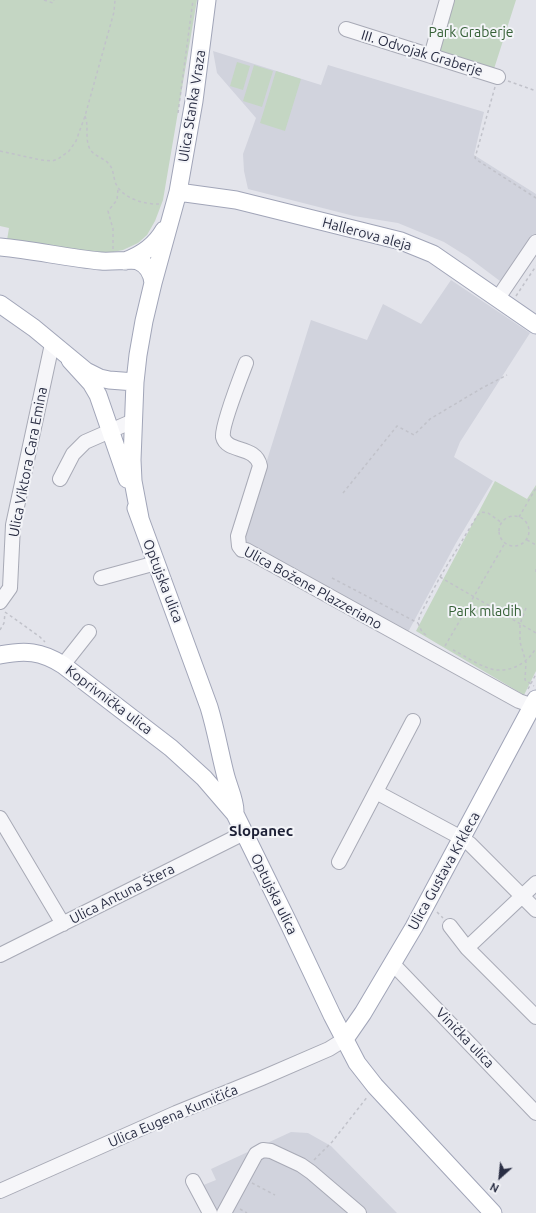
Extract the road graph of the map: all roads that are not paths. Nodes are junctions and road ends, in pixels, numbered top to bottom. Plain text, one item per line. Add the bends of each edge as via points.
1 (207, 0) edge
2 (447, 0) edge
3 (346, 29) dead end
4 (431, 56) junction
5 (498, 77) road end
6 (178, 192) junction
7 (173, 212) junction
8 (536, 242) edge
9 (0, 247) edge
10 (117, 262) junction
11 (152, 283) junction
12 (504, 302) junction
13 (0, 304) edge
14 (536, 324) edge
15 (52, 344) junction
16 (70, 360) junction
17 (246, 363) dead end
18 (135, 382) junction
19 (133, 420) junction
20 (110, 430) junction
21 (60, 480) dead end
22 (140, 518) junction
23 (156, 563) junction
24 (101, 578) dead end
25 (2, 608) edge
26 (89, 632) dead end
27 (0, 655) edge
28 (57, 661) junction
29 (533, 695) edge
30 (414, 721) dead end
31 (220, 749) junction
32 (204, 778) junction
33 (376, 792) junction
34 (235, 814) junction
35 (0, 818) edge
36 (244, 833) junction
37 (462, 839) junction
38 (339, 862) dead end
39 (536, 883) edge
40 (523, 896) junction
41 (536, 910) edge
42 (63, 924) junction
43 (450, 926) dead end
44 (468, 948) junction
45 (0, 955) edge
46 (393, 964) junction
47 (536, 1017) edge
48 (345, 1039) junction
49 (536, 1112) edge
50 (193, 1181) dead end
51 (0, 1191) edge
52 (210, 1213) edge
53 (224, 1213) edge
54 (359, 1213) edge
55 (493, 1213) edge

1 - 6 main road, Ulica Stanka Vraza via 194,101
2 - 4 street
3 - 4 street, III. Odvojak Graberje
4 - 5 street, III. Odvojak Graberje
6 - 7 main road, Ulica Stanka Vraza
6 - 12 main road, Hallerova aleja via 236,200 401,241 433,254
7 - 10 main road, Ulica Stanka Vraza via 162,234 150,247 134,258
7 - 11 main road, Ulica Stanka Vraza
8 - 12 street
9 - 10 main road
10 - 11 main road via 137,261 144,264 151,272
11 - 18 main road, Optujska ulica
12 - 14 main road, Hallerova aleja
13 - 15 main road
15 - 16 main road
15 - 25 street, Ulica Viktora Cara Emina via 13,525 10,588
16 - 18 main road via 100,378
16 - 20 main road, Optujska ulica via 91,382 104,409
17 - 29 street, Ulica Božene Plazzeriano via 224,425 223,437 228,444 254,454 259,460 260,466 238,536 242,550 513,697
18 - 19 main road, Optujska ulica
19 - 20 street
19 - 22 main road, Optujska ulica via 133,481
20 - 21 street via 85,442 73,454
20 - 22 main road, Optujska ulica
22 - 23 main road, Optujska ulica
23 - 24 street
23 - 31 main road, Optujska ulica via 209,706
26 - 28 street
27 - 28 main road, Koprivnička ulica via 31,652
28 - 32 main road, Koprivnička ulica via 152,732
29 - 37 main road, Ulica Gustava Krkleca
30 - 33 street
31 - 32 main road via 216,764
31 - 34 main road, Optujska ulica via 235,804
32 - 34 main road, Optujska ulica
33 - 37 street
33 - 38 street
34 - 36 main road, Optujska ulica
35 - 42 street
36 - 42 street, Ulica Antuna Štera
36 - 48 main road, Optujska ulica
37 - 40 street
37 - 46 main road, Ulica Gustava Krkleca
39 - 40 street
40 - 41 street
40 - 44 street
42 - 45 street, Ulica Antuna Štera
43 - 44 street
44 - 47 street
46 - 48 main road, Ulica Gustava Krkleca
46 - 49 street, Vinička ulica
48 - 51 street, Ulica Eugena Kumičića via 329,1049
48 - 55 main road, Optujska ulica via 357,1064 375,1086
50 - 52 street
53 - 54 street via 256,1154 263,1150 271,1151 301,1165

